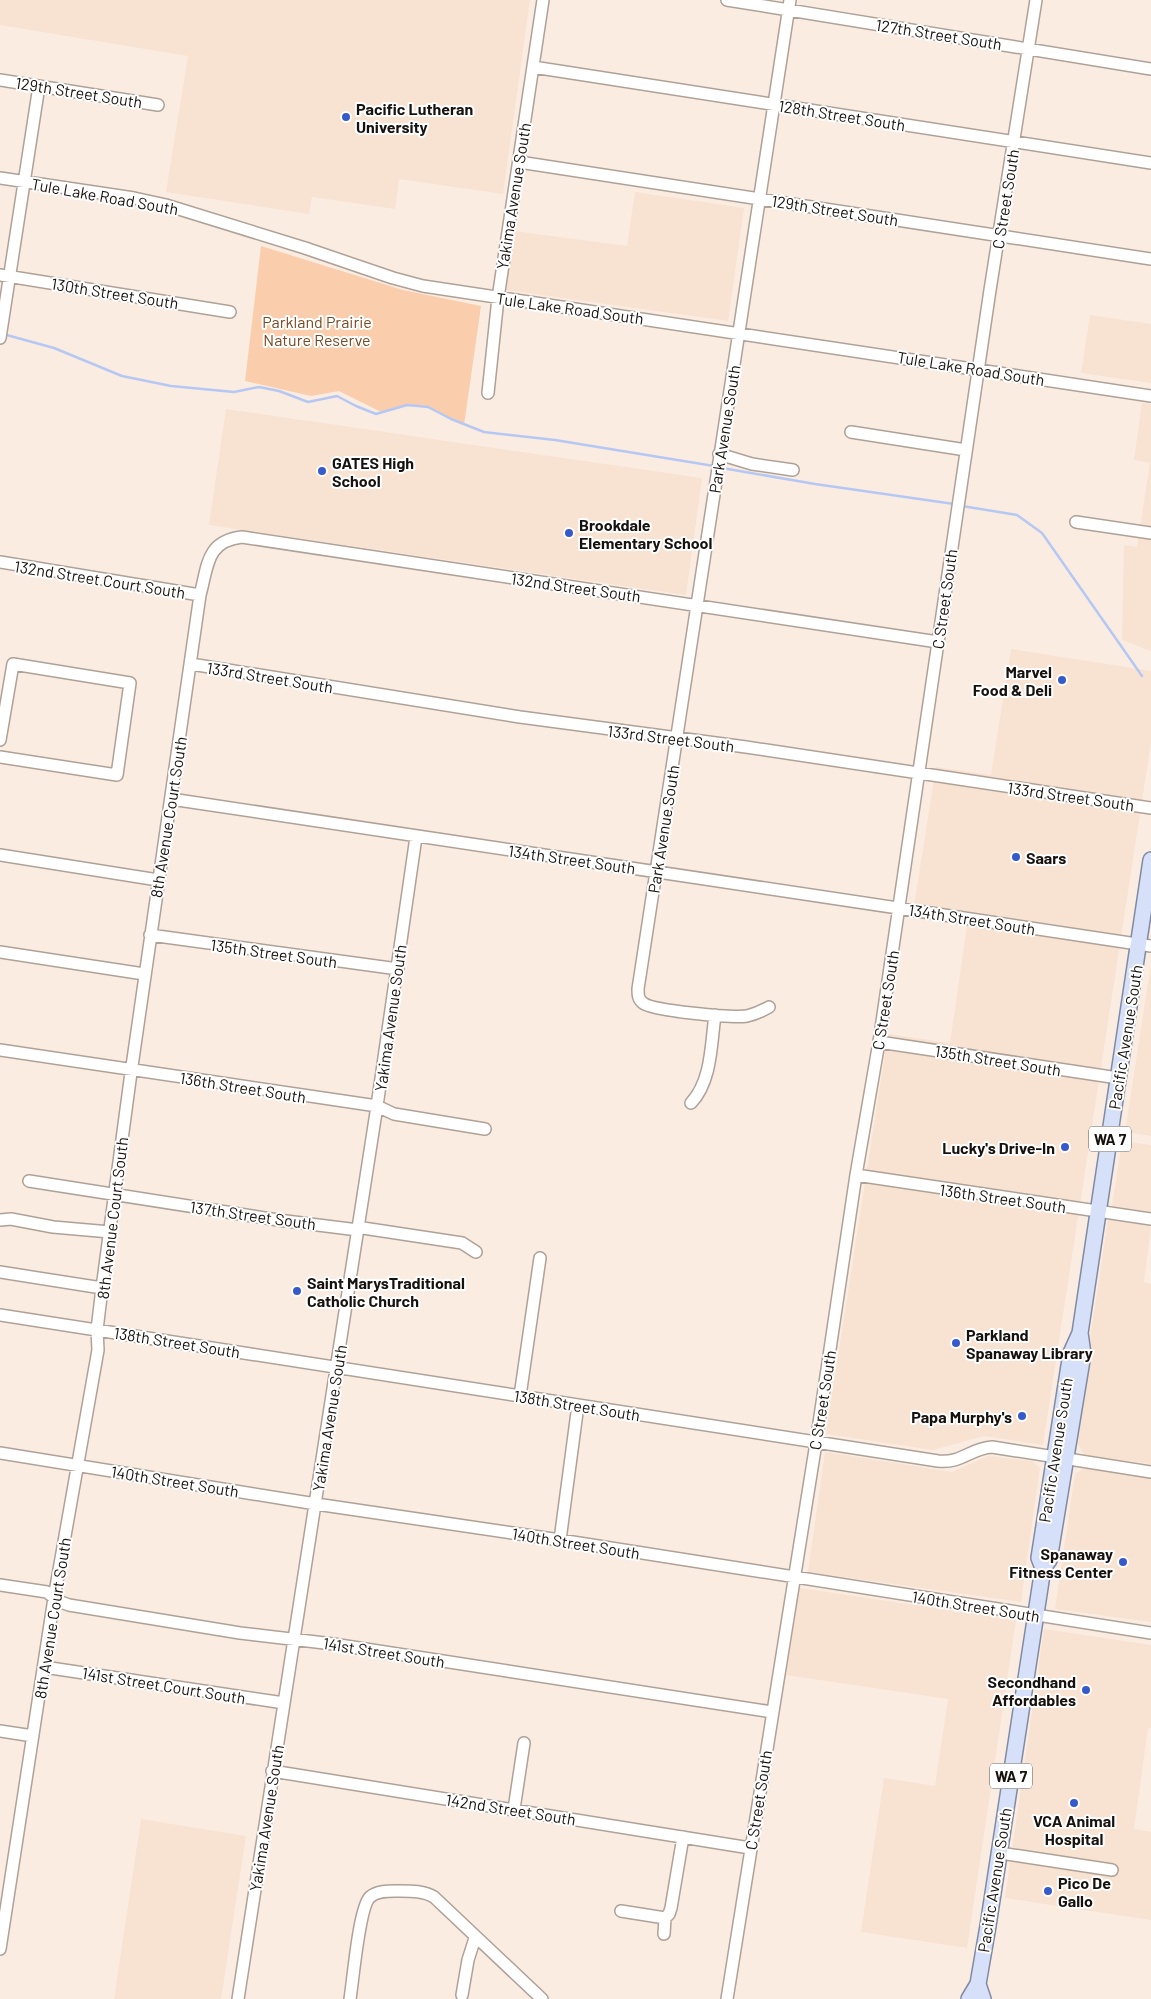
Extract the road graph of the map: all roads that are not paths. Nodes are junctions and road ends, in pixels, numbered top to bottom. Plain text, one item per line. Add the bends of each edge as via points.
1 (543, 0) edge
2 (727, 0) edge
3 (1036, 0) edge
4 (789, 5) edge
5 (1029, 48) junction
6 (533, 66) junction
7 (1151, 69) edge
8 (0, 80) edge
9 (39, 86) junction
10 (774, 104) junction
11 (158, 105) dead end
12 (1014, 143) junction
13 (519, 162) junction
14 (1151, 163) edge
15 (0, 178) edge
16 (25, 182) junction
17 (759, 198) junction
18 (999, 236) junction
19 (1151, 259) edge
20 (5, 276) edge
21 (498, 298) junction
22 (230, 312) dead end
23 (1, 332) edge
24 (738, 333) junction
25 (978, 370) junction
26 (488, 393) dead end
27 (1151, 396) edge
28 (851, 432) dead end
29 (966, 450) junction
30 (720, 454) junction
31 (793, 470) dead end
32 (1076, 522) dead end
33 (1151, 533) edge
34 (216, 547) joint
35 (0, 562) edge
36 (200, 595) junction
37 (697, 605) junction
38 (938, 642) junction
39 (191, 664) junction
40 (677, 739) junction
41 (0, 740) edge
42 (0, 757) edge
43 (918, 774) junction
44 (170, 799) junction
45 (1151, 808) edge
46 (416, 836) junction
47 (0, 855) edge
48 (1151, 860) edge
49 (657, 872) junction
50 (158, 880) junction
51 (898, 908) junction
52 (150, 935) junction
53 (1145, 945) edge
54 (0, 952) edge
55 (398, 969) junction
56 (144, 974) junction
57 (768, 1007) dead end
58 (715, 1015) junction
59 (879, 1042) junction
60 (0, 1050) edge
61 (132, 1070) junction
62 (1118, 1078) junction
63 (691, 1103) dead end
64 (377, 1106) junction
65 (484, 1129) dead end
66 (856, 1175) junction
67 (29, 1181) dead end
68 (115, 1194) junction
69 (1099, 1212) junction
70 (1151, 1219) edge
71 (0, 1220) edge
72 (358, 1230) junction
73 (110, 1232) junction
74 (476, 1252) dead end
75 (540, 1258) dead end
76 (0, 1272) edge
77 (102, 1288) junction
78 (0, 1315) edge
79 (98, 1330) junction
80 (337, 1368) junction
81 (520, 1396) junction
82 (578, 1406) junction
83 (816, 1443) junction
84 (0, 1453) edge
85 (1060, 1458) junction
86 (78, 1466) junction
87 (1151, 1472) edge
88 (316, 1504) junction
89 (560, 1540) junction
90 (794, 1577) junction
91 (0, 1585) edge
92 (54, 1598) junction
93 (1036, 1615) junction
94 (1151, 1633) edge
95 (294, 1639) junction
96 (44, 1667) junction
97 (284, 1703) junction
98 (772, 1712) junction
99 (0, 1731) edge
100 (33, 1736) junction
101 (524, 1743) dead end
102 (272, 1771) junction
103 (514, 1809) junction
104 (683, 1837) junction
105 (750, 1848) junction
106 (1000, 1853) junction
107 (1112, 1870) dead end
108 (621, 1911) dead end
109 (665, 1918) junction
110 (1, 1930) edge
111 (664, 1934) dead end
112 (475, 1938) junction
113 (0, 1949) edge
114 (978, 1984) junction
115 (462, 1995) dead end
116 (238, 1999) edge
117 (350, 1999) edge
118 (542, 1999) edge
119 (727, 1999) edge
120 (968, 1999) edge
121 (983, 1999) edge

1 - 6 street, Yakima Avenue South
2 - 4 street, 127th Street South
3 - 5 street, C Street South
4 - 5 street, 127th Street South
4 - 10 street, Park Avenue South
5 - 7 street, 127th Street South
5 - 12 street, C Street South
6 - 10 street, 128th Street South
6 - 13 street, Yakima Avenue South
8 - 9 street, 129th Street South
9 - 11 street, 129th Street South
9 - 16 street
10 - 12 street, 128th Street South
10 - 17 street, Park Avenue South
12 - 14 street, 128th Street South
12 - 18 street, C Street South
13 - 17 street, 129th Street South
13 - 21 street, Yakima Avenue South
15 - 16 street, Tule Lake Road South
16 - 20 street
16 - 21 street, Tule Lake Road South via 166,205 412,284
17 - 18 street, 129th Street South
17 - 24 street, Park Avenue South
18 - 19 street, 129th Street South
18 - 25 street, C Street South
20 - 22 street, 130th Street South
20 - 23 street
21 - 24 street, Tule Lake Road South
21 - 26 street, Yakima Avenue South
24 - 25 street, Tule Lake Road South
24 - 30 street, Park Avenue South
25 - 27 street, Tule Lake Road South
25 - 29 street, C Street South
28 - 29 street
29 - 38 street, C Street South
30 - 31 street via 752,464
30 - 37 street, Park Avenue South
32 - 33 street
34 - 36 street, 8th Avenue Court South
34 - 37 street, 132nd Street South via 229,538 242,537
35 - 36 street, 132nd Street Court South
36 - 39 street, 8th Avenue Court South
37 - 38 street, 132nd Street South
37 - 40 street, Park Avenue South
38 - 43 street, C Street South
39 - 40 street, 133rd Street South via 438,705
39 - 44 street, 8th Avenue Court South
40 - 43 street, 133rd Street South
40 - 49 street, Park Avenue South
41 - 42 street via 13,664 130,683 117,775
43 - 45 street, 133rd Street South
43 - 51 street, C Street South
44 - 46 street, 134th Street South
44 - 50 street, 8th Avenue Court South
46 - 49 street, 134th Street South
46 - 55 street, Yakima Avenue South
47 - 50 street
48 - 53 main road, Pacific Avenue South / WA 7
49 - 51 street, 134th Street South
49 - 58 street, Park Avenue South via 638,989 640,1000 656,1008
50 - 52 street, 8th Avenue Court South
51 - 53 street, 134th Street South
51 - 59 street, C Street South
52 - 55 street, 135th Street South
52 - 56 street, 8th Avenue Court South
53 - 62 main road, Pacific Avenue South / WA 7
54 - 56 street
55 - 64 street, Yakima Avenue South
56 - 61 street, 8th Avenue Court South
57 - 58 street via 746,1016
58 - 63 street via 704,1082
59 - 62 street, 135th Street South
59 - 66 street, C Street South
60 - 61 street, 136th Street South
61 - 64 street, 136th Street South
61 - 68 street, 8th Avenue Court South
62 - 69 main road, Pacific Avenue South / WA 7
64 - 65 street, 136th Street South via 394,1114
64 - 72 street, Yakima Avenue South
66 - 69 street, 136th Street South
66 - 83 street, C Street South
67 - 68 street, 137th Street South
68 - 72 street, 137th Street South
68 - 73 street, 8th Avenue Court South
69 - 70 street, 136th Street South
69 - 85 main road, Pacific Avenue South / WA 7 via 1080,1333 1071,1353
71 - 73 street
72 - 74 street, 137th Street South via 363,1228 462,1242
72 - 80 street, Yakima Avenue South
73 - 77 street, 8th Avenue Court South
75 - 81 street
76 - 77 street
77 - 79 street, 8th Avenue Court South
78 - 79 street, 138th Street South
79 - 80 street, 138th Street South
79 - 86 street, 8th Avenue Court South via 98,1350
80 - 81 street, 138th Street South
80 - 88 street, Yakima Avenue South
81 - 82 street, 138th Street South
82 - 83 street, 138th Street South
82 - 89 street
83 - 85 street, 138th Street South via 944,1462 956,1461 988,1447
83 - 90 street, C Street South
84 - 86 street, 140th Street South
85 - 87 street, 138th Street South
85 - 93 main road, Pacific Avenue South / WA 7 via 1049,1560 1043,1568
86 - 88 street, 140th Street South
86 - 92 street, 8th Avenue Court South
88 - 89 street, 140th Street South
88 - 95 street, Yakima Avenue South
89 - 90 street, 140th Street South
90 - 93 street, 140th Street South
90 - 98 street, C Street South
91 - 92 street, 141st Street South via 47,1592
92 - 95 street, 141st Street South via 68,1605
92 - 96 street, 8th Avenue Court South
93 - 94 street, 140th Street South
93 - 106 main road, Pacific Avenue South / WA 7
95 - 97 street, Yakima Avenue South
95 - 98 street, 141st Street South
96 - 97 street, 141st Street Court South
96 - 100 street, 8th Avenue Court South
97 - 102 street, Yakima Avenue South
98 - 105 street, C Street South
99 - 100 street
100 - 110 street, 8th Avenue Court South
101 - 103 street
102 - 103 street, 142nd Street South
102 - 116 street, Yakima Avenue South
103 - 104 street, 142nd Street South
104 - 105 street, 142nd Street South
104 - 109 street via 671,1908
105 - 119 street, C Street South
106 - 107 street
106 - 114 main road, Pacific Avenue South / WA 7
108 - 109 street
109 - 111 street
110 - 113 street, 8th Avenue Court South
112 - 115 street
112 - 117 street via 434,1897 420,1892 374,1894 367,1901 361,1925
112 - 118 street
114 - 120 main road, Pacific Avenue South / WA 7
114 - 121 main road, Pacific Avenue South / WA 7

